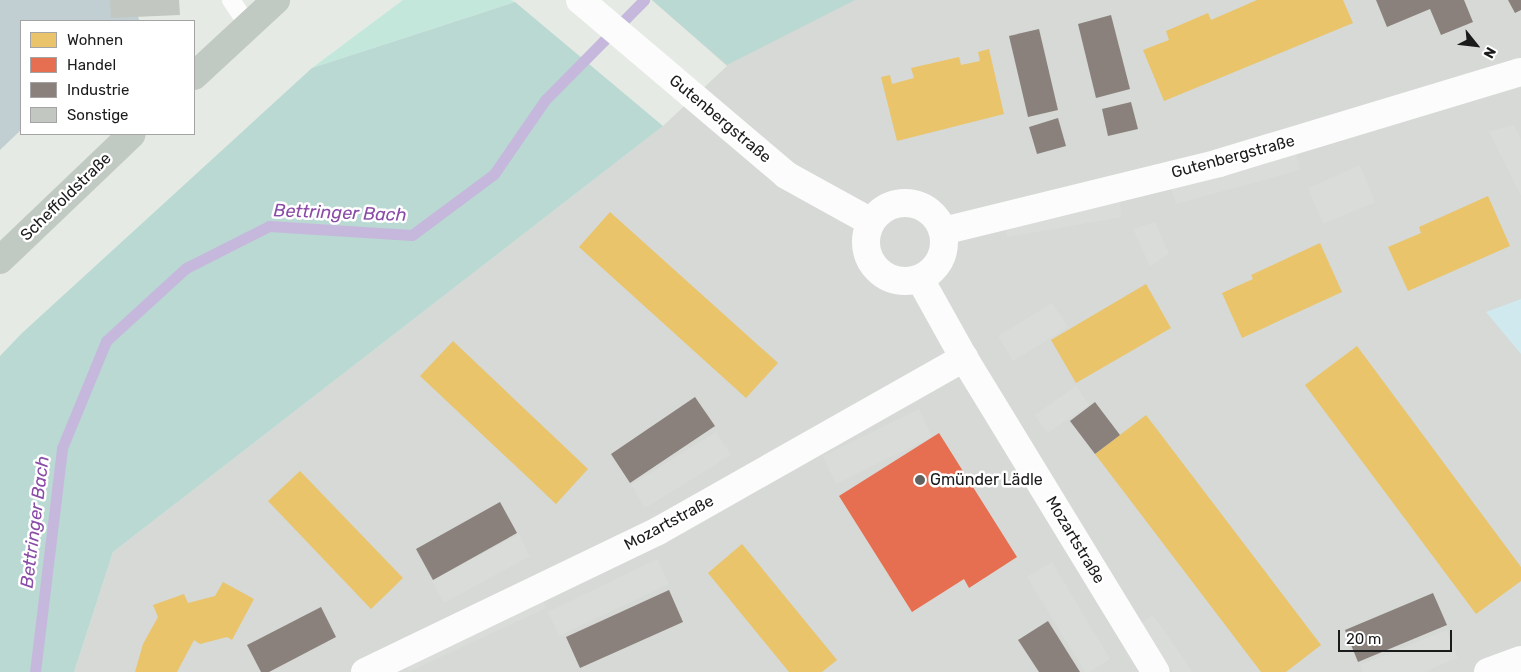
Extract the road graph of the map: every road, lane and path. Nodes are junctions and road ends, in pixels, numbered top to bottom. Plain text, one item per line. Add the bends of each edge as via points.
1 (231, 0) edge
2 (276, 0) edge
3 (582, 2) edge
4 (248, 25) junction
5 (1521, 72) edge
6 (195, 75) edge
7 (131, 135) edge
8 (871, 222) junction
9 (943, 231) junction
10 (0, 260) edge
11 (920, 279) junction
12 (964, 358) junction
13 (1521, 660) edge
14 (365, 672) edge
15 (1156, 672) edge
16 (1488, 672) edge

1 - 4 lane
2 - 4 main road
3 - 8 street, Gutenbergstraße via 786,175
4 - 6 main road
5 - 9 street, Gutenbergstraße via 1228,160
7 - 10 main road, Scheffoldstraße
8 - 9 street via 895,204 910,203 925,208
8 - 11 street via 866,237 867,254 875,268 888,278 904,282
9 - 11 street via 944,251 935,268
11 - 12 street, Mozartstraße
12 - 14 street, Mozartstraße via 658,531
12 - 15 street, Mozartstraße
13 - 16 street

